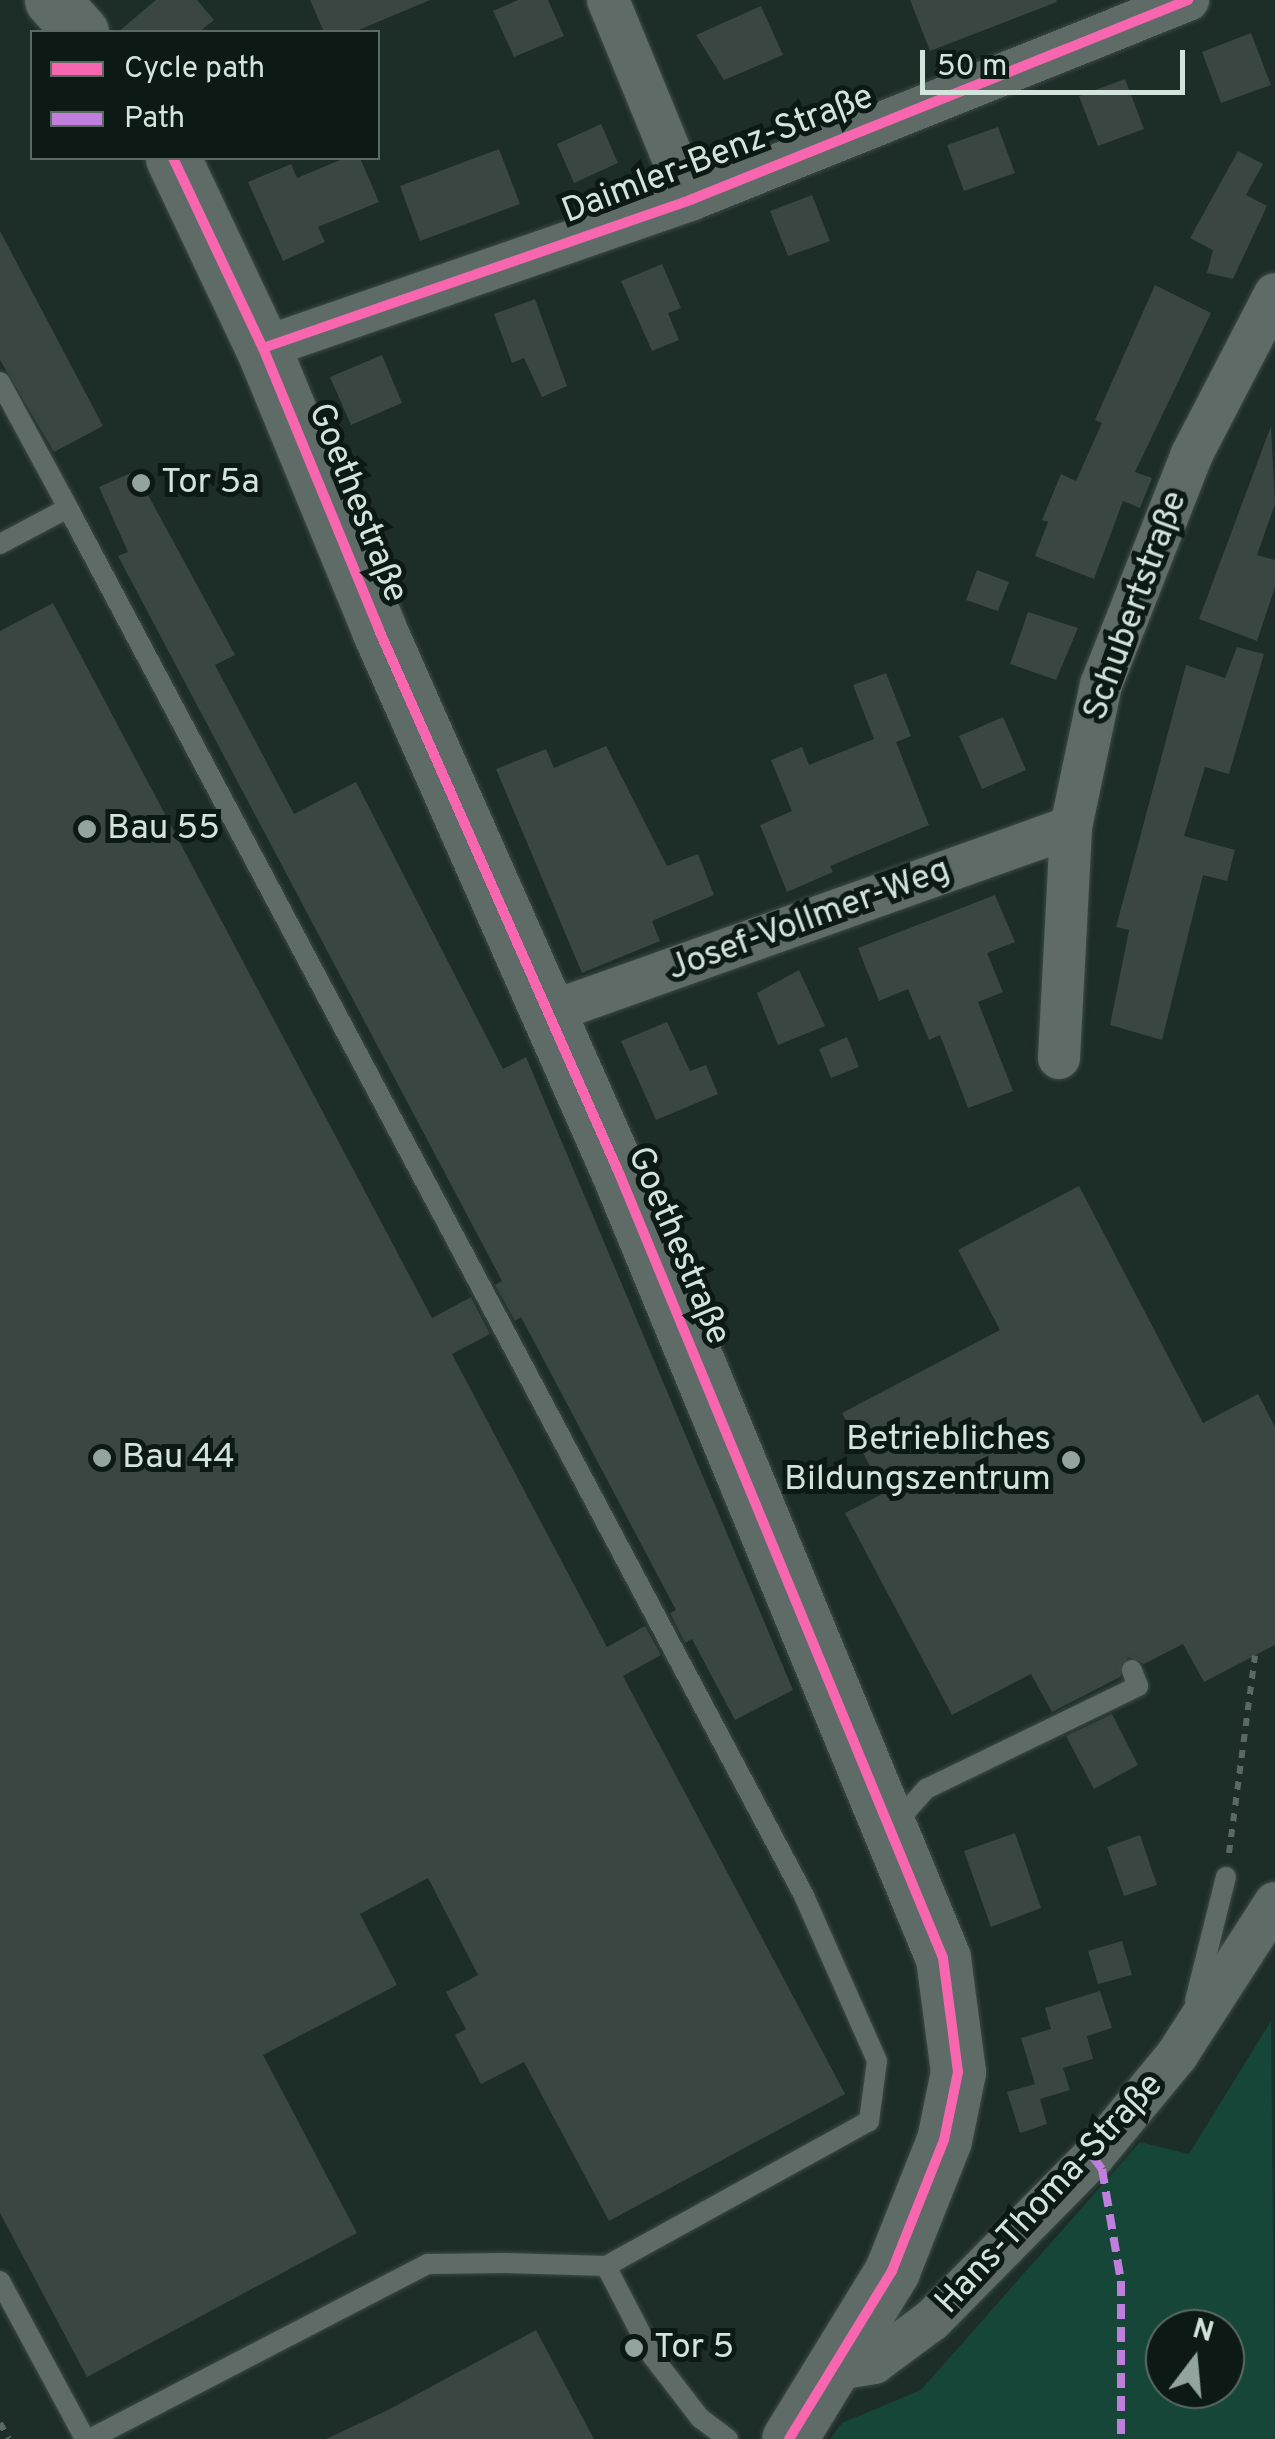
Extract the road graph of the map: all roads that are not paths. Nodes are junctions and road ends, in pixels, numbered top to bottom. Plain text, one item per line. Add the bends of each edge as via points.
1 (52, 0) edge
2 (608, 0) edge
3 (1188, 0) edge
4 (78, 30) edge
5 (174, 160) edge
6 (690, 200) junction
7 (1275, 294) edge
8 (263, 348) junction
9 (0, 382) edge
10 (68, 508) junction
11 (0, 544) edge
12 (1071, 827) junction
13 (548, 1013) junction
14 (1059, 1058) dead end
15 (1132, 1670) dead end
16 (890, 1830) junction
17 (1226, 1877) road end
18 (1275, 1902) edge
19 (1178, 2055) junction
20 (606, 2266) junction
21 (0, 2282) edge
22 (831, 2370) junction
23 (87, 2439) edge
24 (728, 2439) edge
25 (789, 2439) edge

1 - 4 street
2 - 6 street
3 - 6 street, Daimler-Benz-Straße
5 - 8 street, Goethestraße
6 - 8 street, Daimler-Benz-Straße
7 - 12 street, Schubertstraße via 1192,454 1144,568 1101,685
8 - 13 street, Goethestraße
9 - 10 lane
10 - 11 lane
10 - 20 lane via 804,1896 877,2061 869,2120
12 - 13 street, Josef-Vollmer-Weg
12 - 14 street, Schubertstraße
13 - 16 street, Goethestraße
15 - 16 lane via 1138,1686 926,1789
16 - 22 street, Goethestraße via 943,1958 958,2072 921,2205 892,2272
17 - 19 lane
18 - 19 street, Hans-Thoma-Straße
19 - 22 street, Hans-Thoma-Straße via 1094,2157 932,2320 874,2363
20 - 23 lane via 428,2264
20 - 24 lane via 653,2358 700,2418
21 - 23 lane
22 - 25 street

